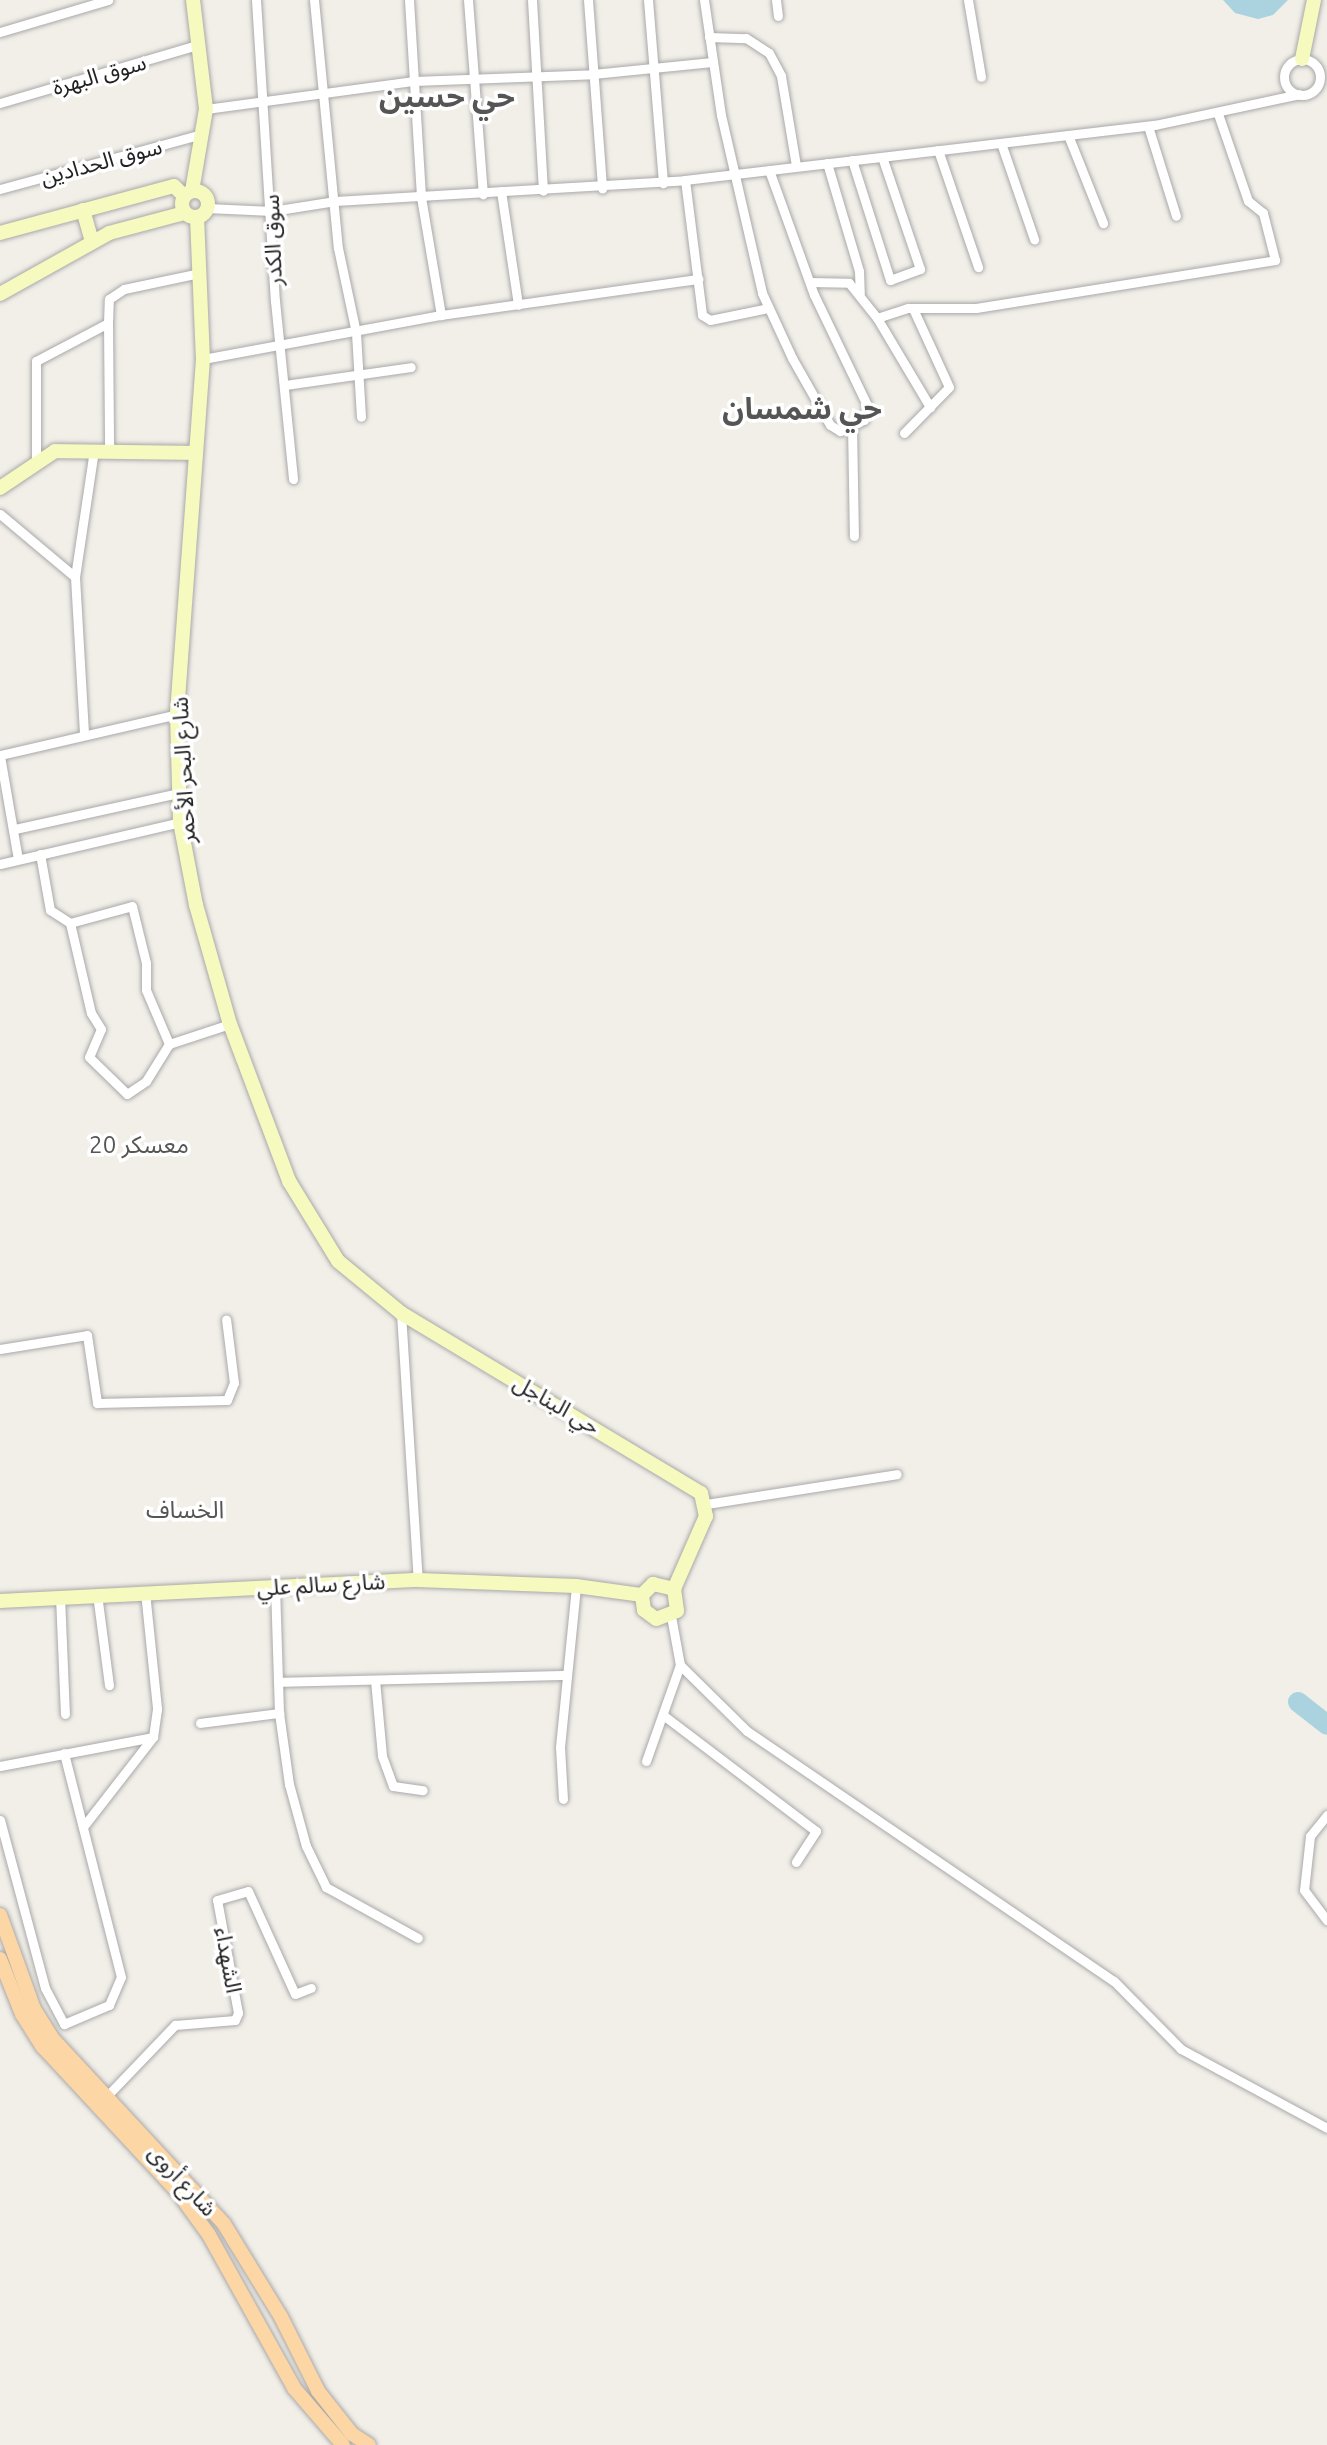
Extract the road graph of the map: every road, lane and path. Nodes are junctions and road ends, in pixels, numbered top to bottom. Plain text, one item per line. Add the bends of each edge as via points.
1 (108, 0) edge
2 (193, 0) edge
3 (256, 0) edge
4 (314, 0) edge
5 (409, 0) edge
6 (468, 0) edge
7 (532, 0) edge
8 (588, 0) edge
9 (648, 0) edge
10 (704, 0) edge
11 (776, 0) edge
12 (968, 0) edge
13 (1314, 0) edge
14 (778, 16) dead end
15 (0, 32) edge
16 (709, 37) junction
17 (197, 45) junction
18 (1302, 59) junction
19 (712, 62) junction
20 (653, 68) junction
21 (593, 74) junction
22 (536, 77) junction
23 (981, 77) dead end
24 (1323, 77) edge
25 (472, 79) junction
26 (414, 81) junction
27 (320, 91) junction
28 (1299, 94) junction
29 (263, 101) junction
30 (0, 103) edge
31 (206, 109) junction
32 (1218, 114) junction
33 (1148, 126) junction
34 (202, 134) junction
35 (1068, 135) junction
36 (1001, 143) junction
37 (938, 150) junction
38 (882, 157) junction
39 (852, 160) junction
40 (827, 163) junction
41 (796, 166) junction
42 (769, 170) junction
43 (734, 173) junction
44 (685, 180) junction
45 (663, 183) junction
46 (602, 188) junction
47 (0, 189) edge
48 (501, 191) junction
49 (543, 191) junction
50 (188, 193) junction
51 (483, 194) junction
52 (421, 197) junction
53 (335, 201) junction
54 (83, 210) junction
55 (272, 211) junction
56 (196, 213) junction
57 (1176, 216) dead end
58 (1103, 223) dead end
59 (0, 233) edge
60 (1034, 239) dead end
61 (92, 242) junction
62 (978, 267) dead end
63 (200, 273) junction
64 (698, 279) junction
65 (810, 282) junction
66 (0, 294) edge
67 (860, 294) junction
68 (518, 305) junction
69 (768, 308) junction
70 (914, 311) junction
71 (441, 315) junction
72 (877, 318) junction
73 (108, 323) junction
74 (356, 333) junction
75 (283, 347) junction
76 (203, 359) junction
77 (411, 367) dead end
78 (358, 375) junction
79 (285, 385) junction
80 (930, 407) junction
81 (361, 417) dead end
82 (852, 425) junction
83 (904, 433) dead end
84 (102, 449) junction
85 (194, 453) junction
86 (36, 463) junction
87 (293, 479) dead end
88 (0, 488) edge
89 (0, 514) edge
90 (854, 536) dead end
91 (75, 577) junction
92 (177, 714) junction
93 (84, 733) junction
94 (0, 755) edge
95 (179, 793) junction
96 (180, 822) junction
97 (15, 829) junction
98 (40, 854) junction
99 (18, 859) junction
100 (0, 864) edge
101 (70, 923) junction
102 (230, 1024) junction
103 (169, 1044) junction
104 (401, 1313) junction
105 (226, 1319) dead end
106 (0, 1349) edge
107 (897, 1474) dead end
108 (706, 1504) junction
109 (418, 1580) junction
110 (275, 1586) junction
111 (576, 1586) junction
112 (674, 1589) junction
113 (145, 1592) junction
114 (97, 1594) junction
115 (642, 1595) junction
116 (60, 1596) junction
117 (0, 1601) edge
118 (671, 1616) junction
119 (680, 1665) junction
120 (567, 1675) junction
121 (375, 1680) junction
122 (278, 1682) junction
123 (109, 1685) dead end
124 (279, 1713) junction
125 (65, 1714) dead end
126 (663, 1715) junction
127 (200, 1723) dead end
128 (153, 1737) junction
129 (64, 1753) junction
130 (646, 1761) dead end
131 (0, 1766) edge
132 (423, 1790) dead end
133 (563, 1799) dead end
134 (1327, 1815) edge
135 (0, 1820) edge
136 (83, 1827) junction
137 (796, 1862) dead end
138 (0, 1915) edge
139 (1327, 1920) edge
140 (418, 1938) dead end
141 (0, 1959) edge
142 (311, 1988) dead end
143 (104, 2099) junction
144 (1327, 2128) edge
145 (309, 2376) junction
146 (294, 2388) junction
147 (343, 2445) edge
148 (369, 2445) edge

1 - 15 street
2 - 17 street, شارع البحر الأحمر
3 - 29 street, سوق الكدر
4 - 27 street
5 - 26 street
6 - 25 street
7 - 22 street
8 - 21 street
9 - 20 street
10 - 16 street
11 - 14 street
12 - 23 street
13 - 18 street
16 - 19 street
16 - 41 street via 746,38 769,53 781,76
17 - 30 street, سوق البهرة
17 - 31 street, شارع البحر الأحمر
18 - 24 street via 1316,65
18 - 28 street via 1290,64 1284,75 1288,88
19 - 20 street
19 - 43 street
20 - 21 street
20 - 45 street
21 - 22 street
21 - 46 street
22 - 25 street
22 - 49 street
24 - 28 street via 1314,90
25 - 26 street
25 - 51 street
26 - 27 street
26 - 52 street
27 - 29 street
27 - 53 street
28 - 32 street
29 - 31 street
29 - 55 street, سوق الكدر
31 - 34 street, شارع البحر الأحمر
32 - 33 street
32 - 70 street via 1248,201 1263,213 1275,260 976,308
33 - 35 street
33 - 57 street
34 - 47 street, سوق الحدادين
34 - 50 street, شارع البحر الأحمر
35 - 36 street
35 - 58 street
36 - 37 street
36 - 60 street
37 - 38 street
37 - 62 street
38 - 39 street
38 - 39 street via 920,269 890,280
39 - 40 street
40 - 41 street
40 - 67 street via 859,271
41 - 42 street
42 - 43 street
42 - 65 street
43 - 44 street
43 - 69 street via 748,245
44 - 45 street
44 - 64 street
45 - 46 street
46 - 49 street
48 - 49 street
48 - 51 street
48 - 68 street
50 - 54 street via 174,186
50 - 56 street, شارع البحر الأحمر
50 - 56 street via 205,196
51 - 52 street
52 - 53 street
52 - 71 street
53 - 55 street
53 - 74 street via 338,248
54 - 59 street
54 - 61 street
55 - 56 street
55 - 75 street, سوق الكدر via 274,288
56 - 61 street
56 - 63 street, شارع البحر الأحمر
61 - 66 street
63 - 73 street via 124,289 109,299
63 - 76 street, شارع البحر الأحمر
64 - 68 street
64 - 69 street via 705,319
65 - 67 street via 849,283
65 - 82 street via 867,405 864,420
67 - 72 street
68 - 71 street
69 - 82 street via 830,425 840,431
70 - 72 street via 908,308
70 - 80 street via 948,377 945,393
71 - 74 street
72 - 80 street
73 - 84 street
73 - 86 street via 36,361
74 - 75 street
74 - 78 street
75 - 76 street
75 - 79 street, سوق الكدر
76 - 85 street, شارع البحر الأحمر
77 - 78 street
78 - 79 street
78 - 81 street
79 - 87 street, سوق الكدر
80 - 83 street
82 - 90 street
84 - 85 street
84 - 86 street via 55,451
84 - 91 street
85 - 92 street, شارع البحر الأحمر
86 - 88 street
89 - 91 street
91 - 93 street
92 - 93 street
92 - 95 street, شارع البحر الأحمر
93 - 94 street
94 - 97 street
95 - 96 street, شارع البحر الأحمر
95 - 97 street
96 - 98 street
96 - 102 street, شارع البحر الأحمر via 196,905
97 - 99 street
98 - 99 street
98 - 101 street via 50,910
99 - 100 street
101 - 103 street via 132,906 146,963 146,990
101 - 103 street via 91,1013 101,1029 89,1057 127,1094 146,1081
102 - 103 street
102 - 104 street, شارع البحر الأحمر via 289,1181 338,1261
104 - 108 street, حي البناجل via 687,1481
104 - 109 street
105 - 106 street via 234,1383 227,1400 97,1403 87,1335
107 - 108 street
108 - 112 street via 700,1538
109 - 110 street, شارع سالم علي
109 - 111 street, شارع سالم علي
110 - 113 street, شارع سالم علي
110 - 122 street
111 - 115 street, شارع سالم علي
111 - 120 street
112 - 115 street via 653,1584
112 - 118 street via 679,1603
113 - 114 street, شارع سالم علي
113 - 128 street via 157,1709
114 - 116 street, شارع سالم علي
114 - 123 street
115 - 118 street via 649,1616
116 - 117 street, شارع سالم علي
116 - 125 street
118 - 119 street
119 - 126 street
119 - 144 street via 747,1731 1114,1981 1181,2049
120 - 121 street
120 - 133 street via 560,1747
121 - 122 street
121 - 132 street via 382,1756 393,1786
122 - 124 street
124 - 127 street
124 - 140 street via 296,1809 326,1887
126 - 130 street
126 - 137 street via 816,1831
128 - 129 street
128 - 136 street
129 - 131 street
129 - 136 street
134 - 139 street via 1310,1836 1304,1890
135 - 136 street via 45,1988 64,2024 109,2005 121,1977
138 - 143 main road, شارع أروى via 34,2009
141 - 146 main road, شارع أروى via 22,2014 43,2047 177,2191 209,2235
142 - 143 street, الشهداء via 295,1994 248,1891 217,1900 238,2013 235,2020 175,2025
143 - 145 main road, شارع أروى via 224,2224 281,2317
145 - 146 main road
145 - 148 main road, شارع أروى via 352,2434
146 - 147 main road, شارع أروى

